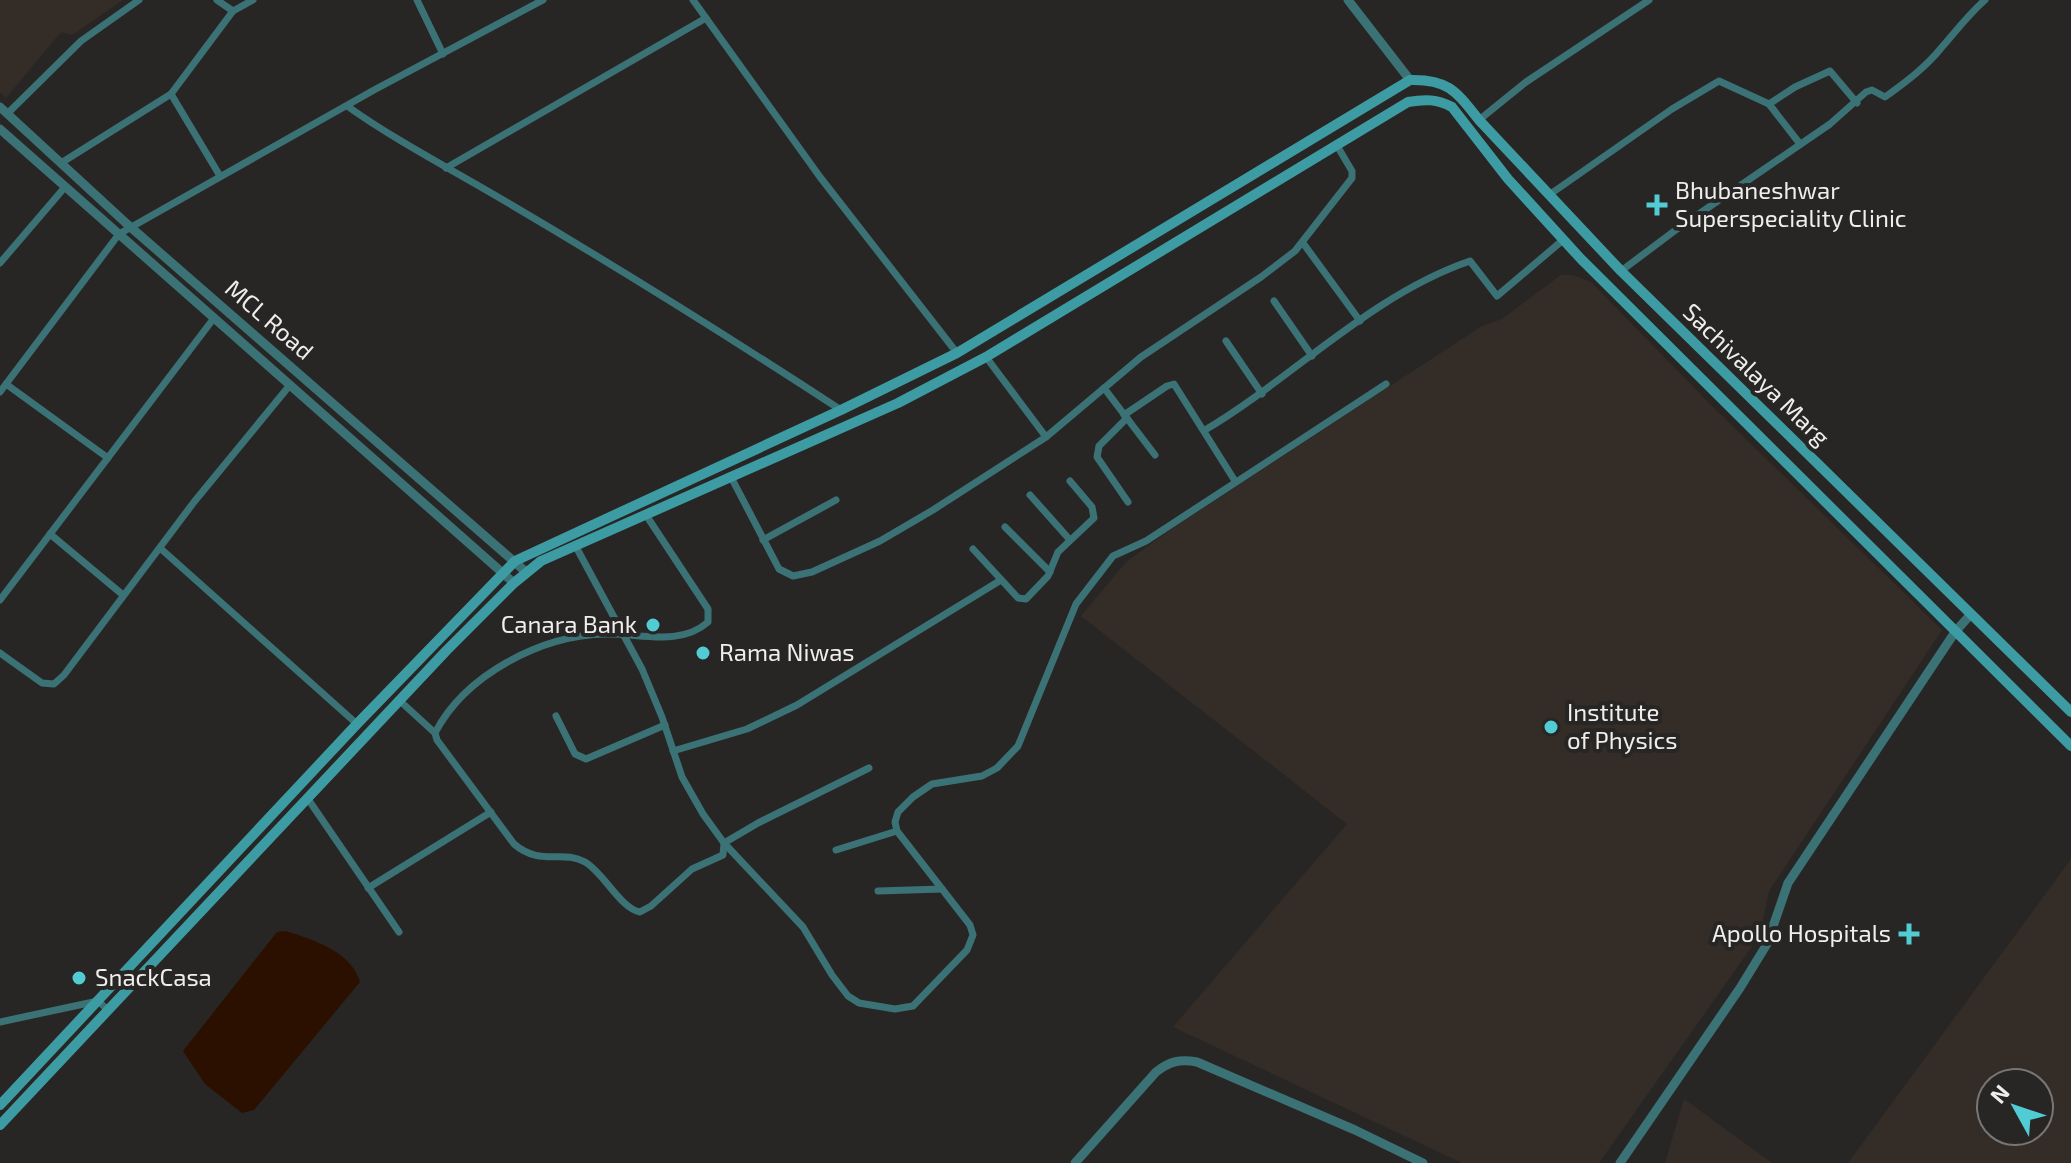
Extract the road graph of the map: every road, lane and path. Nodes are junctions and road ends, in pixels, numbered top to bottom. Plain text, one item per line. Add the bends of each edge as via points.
1 (139, 0) edge
2 (217, 0) edge
3 (253, 0) edge
4 (417, 0) edge
5 (543, 0) edge
6 (693, 0) edge
7 (1348, 0) edge
8 (1649, 0) edge
9 (1985, 0) edge
10 (233, 11) junction
11 (706, 18) junction
12 (443, 54) junction
13 (1410, 80) junction
14 (171, 94) junction
15 (1857, 103) junction
16 (1769, 104) junction
17 (347, 106) junction
18 (4, 110) edge
19 (1479, 120) junction
20 (0, 129) edge
21 (1336, 144) junction
22 (1800, 144) junction
23 (61, 163) junction
24 (446, 168) junction
25 (220, 176) junction
26 (65, 187) junction
27 (1549, 195) junction
28 (131, 227) junction
29 (119, 234) junction
30 (1563, 240) junction
31 (1303, 243) junction
32 (1602, 252) junction
33 (0, 263) edge
34 (1587, 266) junction
35 (1621, 271) junction
36 (1274, 301) dead end
37 (214, 318) junction
38 (1360, 321) junction
39 (1226, 341) dead end
40 (957, 353) junction
41 (1312, 356) junction
42 (986, 357) junction
43 (6, 384) junction
44 (1386, 384) dead end
45 (290, 385) junction
46 (886, 388) junction
47 (1104, 388) junction
48 (0, 392) edge
49 (1262, 394) junction
50 (894, 405) junction
51 (841, 410) junction
52 (1125, 416) junction
53 (1205, 430) junction
54 (1046, 437) junction
55 (1155, 455) dead end
56 (108, 458) junction
57 (731, 477) junction
58 (1070, 481) dead end
59 (1235, 481) junction
60 (1030, 495) dead end
61 (836, 500) dead end
62 (1128, 502) dead end
63 (646, 515) junction
64 (1005, 527) dead end
65 (50, 534) junction
66 (763, 540) junction
67 (1070, 540) junction
68 (575, 545) junction
69 (160, 548) junction
70 (973, 549) dead end
71 (515, 561) junction
72 (502, 572) junction
73 (526, 572) junction
74 (1050, 572) junction
75 (1001, 580) junction
76 (514, 583) junction
77 (123, 595) junction
78 (0, 600) edge
79 (1971, 614) junction
80 (1955, 632) junction
81 (622, 635) junction
82 (0, 653) edge
83 (400, 701) junction
84 (2071, 712) edge
85 (556, 716) dead end
86 (357, 724) junction
87 (665, 725) junction
88 (435, 733) junction
89 (2071, 746) edge
90 (673, 751) junction
91 (869, 768) dead end
92 (308, 799) junction
93 (491, 812) junction
94 (897, 831) junction
95 (724, 843) junction
96 (836, 850) dead end
97 (368, 888) junction
98 (942, 889) junction
99 (878, 891) dead end
100 (399, 932) dead end
101 (102, 1005) junction
102 (0, 1022) edge
103 (0, 1105) edge
104 (0, 1125) edge
105 (1075, 1163) edge
106 (1423, 1163) edge
107 (1620, 1163) edge

1 - 18 street via 81,41
2 - 10 street
3 - 10 street
4 - 12 street
5 - 12 street
6 - 11 street
7 - 13 street
8 - 19 street
9 - 15 street via 1912,78 1885,97 1872,90
10 - 14 street
11 - 24 street
11 - 40 street via 820,177
12 - 17 street
13 - 19 main road, Sachivalaya Marg via 1448,86
13 - 40 main road
14 - 23 street
14 - 25 street
15 - 16 street via 1830,71
15 - 22 street
16 - 22 street
16 - 27 street via 1719,81
17 - 24 street
17 - 25 street
18 - 23 street, MCL Road
19 - 27 main road, Sachivalaya Marg
20 - 26 street, MCL Road
21 - 30 main road via 1408,102 1441,102 1452,107
21 - 31 street via 1352,178
21 - 42 main road
22 - 35 street
23 - 28 street, MCL Road
24 - 51 street
25 - 28 street
26 - 29 street, MCL Road
26 - 33 street
27 - 32 main road, Sachivalaya Marg
28 - 29 street
28 - 71 street, MCL Road
29 - 37 street, MCL Road
29 - 43 street
30 - 34 main road
30 - 38 street via 1497,296 1470,261 1421,283
31 - 38 street
31 - 47 street
32 - 34 main road
32 - 35 main road, Sachivalaya Marg
34 - 80 main road
35 - 79 main road, Sachivalaya Marg
36 - 41 street
37 - 45 street, MCL Road
37 - 56 street
38 - 41 street
39 - 49 street
40 - 46 main road
41 - 49 street
42 - 50 main road
42 - 54 street
43 - 48 street
43 - 56 street
44 - 59 street
45 - 69 street
45 - 72 street, MCL Road
46 - 50 main road
46 - 51 main road
47 - 52 street
47 - 54 street
49 - 53 street
50 - 57 main road
51 - 71 main road
52 - 53 street via 1174,384
52 - 55 street
52 - 62 street via 1099,446 1097,457
53 - 59 street
54 - 66 street via 880,541 812,572 785,574
56 - 65 street
57 - 63 main road
57 - 66 street
58 - 67 street via 1095,513
59 - 94 street via 1146,541 1113,556 1076,604 1018,746 982,776 932,784 913,797 898,812
60 - 67 street
61 - 66 street
63 - 68 main road
63 - 81 street via 709,616 704,626 683,636
64 - 74 street
65 - 77 street
65 - 78 street
67 - 74 street
68 - 73 main road
68 - 81 street
69 - 77 street
69 - 86 street
70 - 75 street
71 - 72 main road
71 - 73 street, MCL Road
72 - 76 street, MCL Road
72 - 86 main road
73 - 76 main road
74 - 75 street via 1026,599 1018,598
75 - 90 street via 797,705 747,729
76 - 83 main road
77 - 82 street via 54,684 42,683
79 - 80 street
79 - 84 main road, Sachivalaya Marg
80 - 89 main road
80 - 107 street via 1788,883 1767,944 1740,988
81 - 87 street
81 - 88 street via 585,635 520,656 470,689
83 - 88 street
83 - 92 main road
85 - 87 street via 575,754 586,759
86 - 101 main road
87 - 90 street
88 - 93 street
90 - 95 street via 682,777
91 - 95 street
92 - 97 street
92 - 101 main road
93 - 95 street via 525,853 585,862 640,912 692,869 723,855
93 - 97 street
94 - 96 street
94 - 98 street
95 - 98 street via 782,901 832,975 859,1003 913,1006 967,950 973,935 970,925
97 - 100 street
98 - 99 street
101 - 102 street
101 - 103 main road
101 - 104 main road
105 - 106 street via 1156,1072 1183,1059

